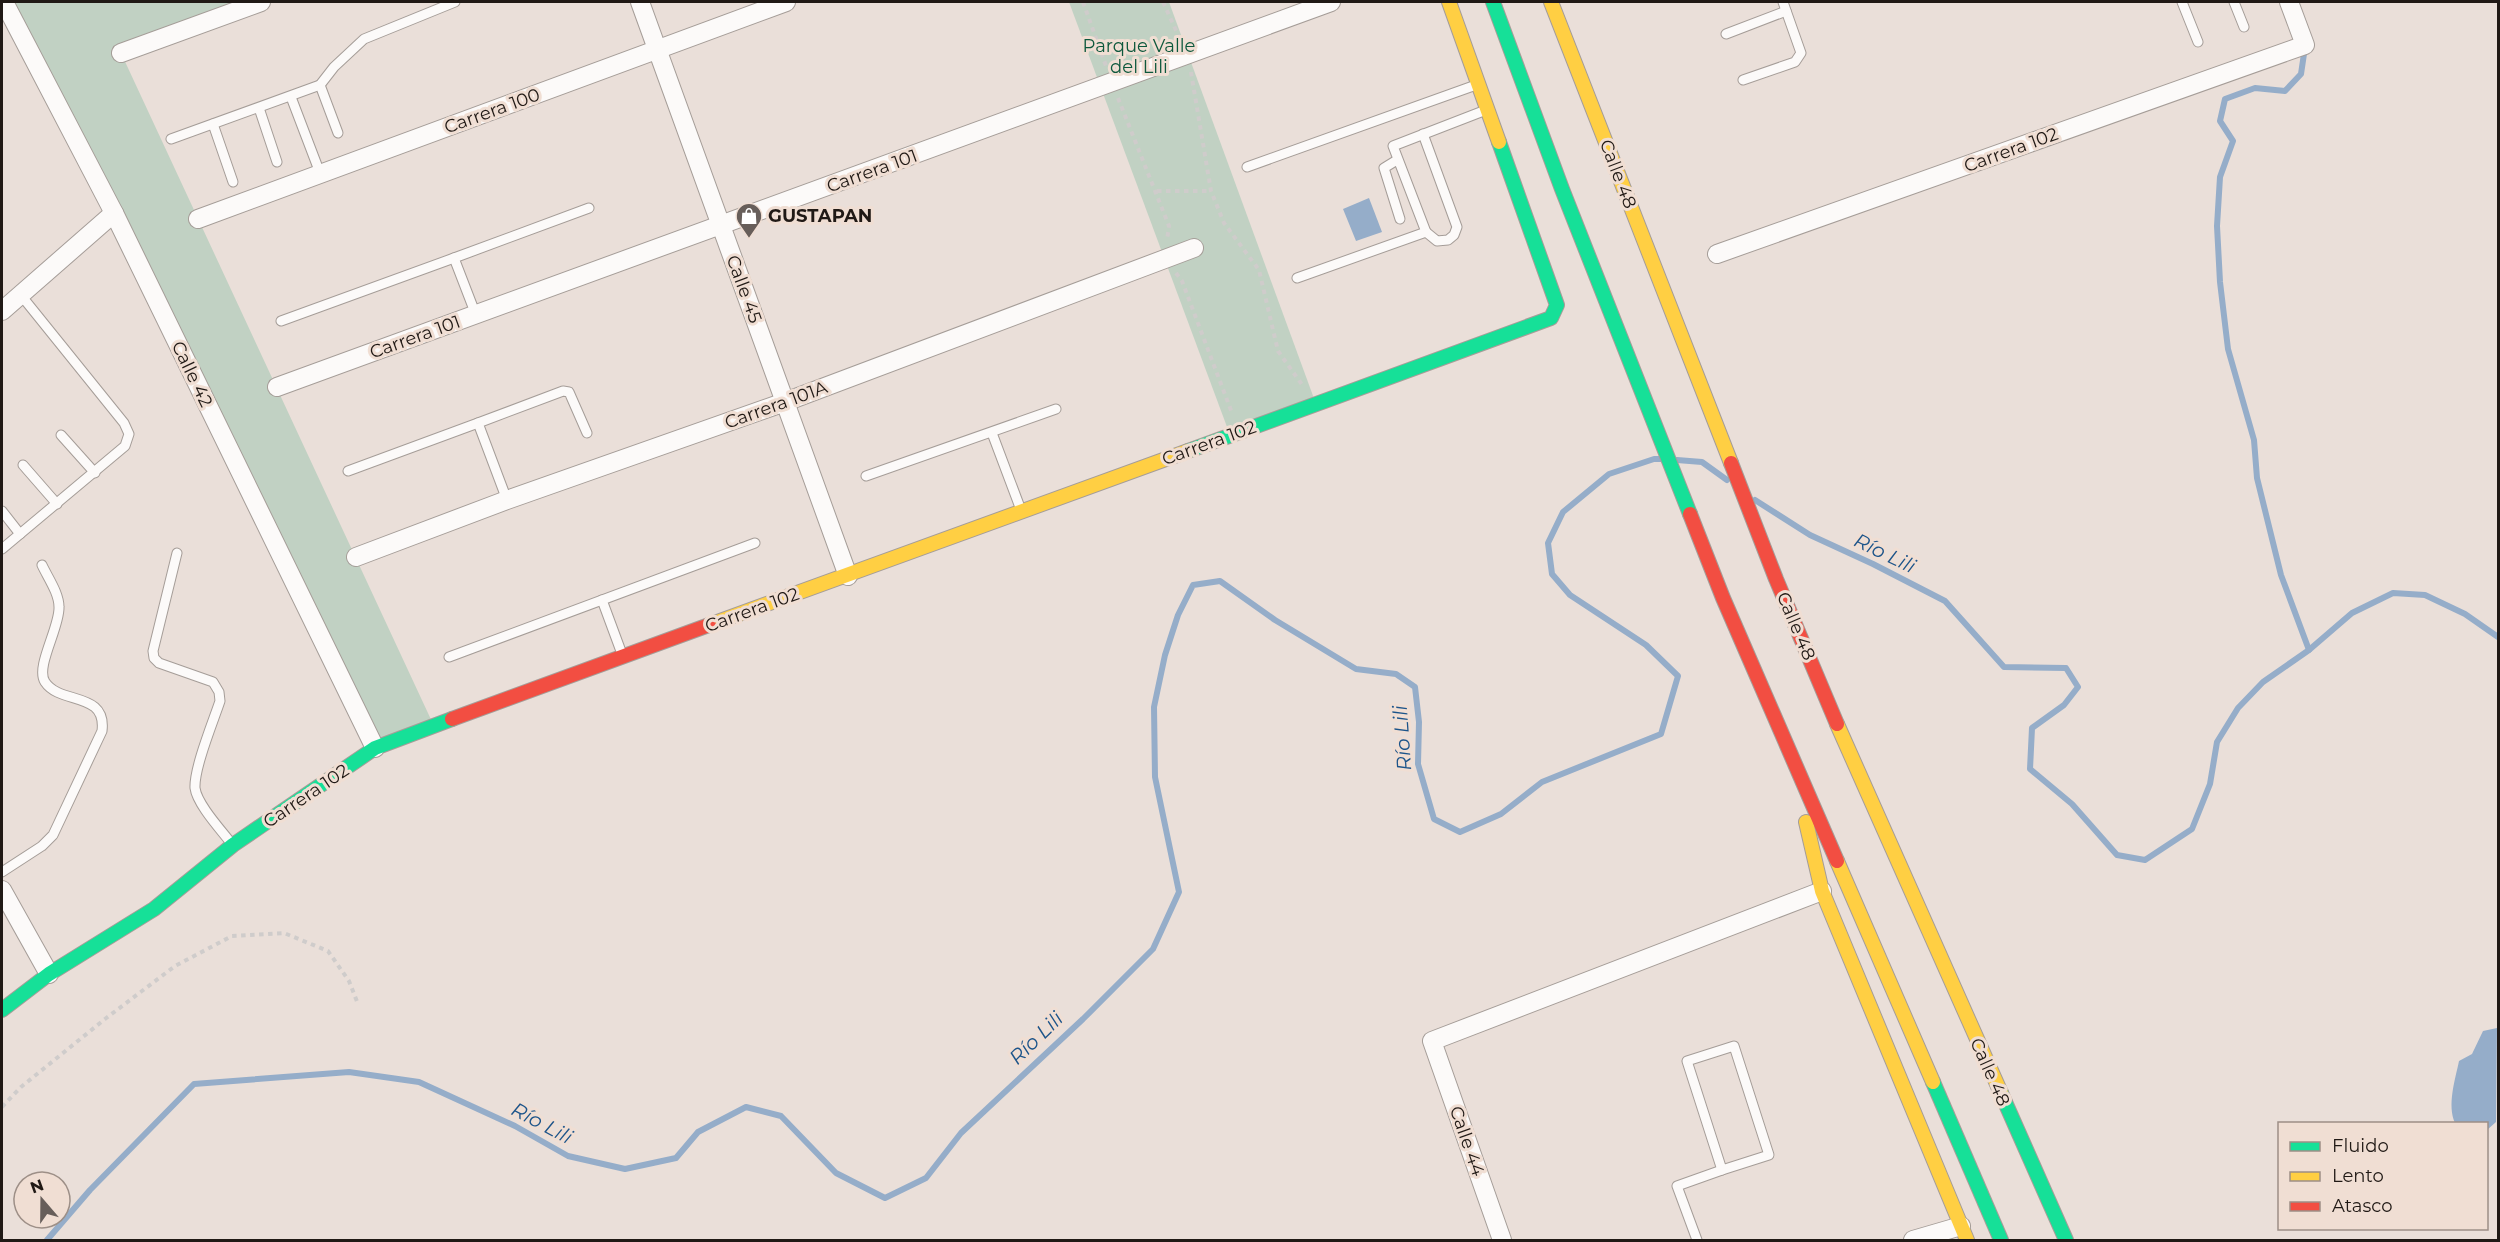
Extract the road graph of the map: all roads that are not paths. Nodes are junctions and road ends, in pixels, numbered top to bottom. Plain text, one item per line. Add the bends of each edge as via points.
1 (4, 2) edge
2 (261, 2) edge
3 (455, 2) edge
4 (640, 2) edge
5 (786, 2) edge
6 (1331, 2) edge
7 (1449, 2) edge
8 (1493, 2) edge
9 (1551, 2) edge
10 (2182, 2) edge
11 (2234, 2) edge
12 (2289, 2) edge
13 (1784, 6) edge
14 (2244, 27) dead end
15 (1726, 34) dead end
16 (2198, 42) dead end
17 (657, 51) junction
18 (121, 53) dead end
19 (1743, 80) dead end
20 (1478, 84) junction
21 (321, 85) junction
22 (291, 97) junction
23 (259, 108) junction
24 (1488, 110) junction
25 (213, 124) junction
26 (338, 133) dead end
27 (1423, 134) junction
28 (171, 139) dead end
29 (1396, 160) junction
30 (277, 162) dead end
31 (1247, 168) dead end
32 (320, 173) junction
33 (234, 182) dead end
34 (589, 208) dead end
35 (114, 213) junction
36 (198, 219) dead end
37 (1400, 219) dead end
38 (721, 226) junction
39 (1426, 232) junction
40 (1194, 248) dead end
41 (1717, 254) dead end
42 (454, 258) junction
43 (1297, 278) dead end
44 (20, 294) junction
45 (2, 311) edge
46 (476, 315) junction
47 (281, 321) dead end
48 (276, 387) dead end
49 (785, 402) junction
50 (1056, 409) dead end
51 (478, 423) junction
52 (587, 433) dead end
53 (992, 433) junction
54 (61, 435) dead end
55 (24, 465) dead end
56 (348, 471) dead end
57 (95, 472) junction
58 (866, 476) dead end
59 (507, 500) junction
60 (57, 504) junction
61 (2, 511) edge
62 (1022, 512) junction
63 (20, 534) junction
64 (755, 543) dead end
65 (2, 549) edge
66 (177, 553) dead end
67 (356, 557) dead end
68 (42, 565) dead end
69 (848, 576) junction
70 (602, 600) junction
71 (622, 656) junction
72 (449, 657) dead end
73 (375, 748) junction
74 (1789, 753) junction
75 (233, 845) junction
76 (2, 872) edge
77 (2, 890) edge
78 (1822, 891) junction
79 (49, 974) junction
80 (2, 1010) edge
81 (1722, 1170) junction
82 (1964, 1233) edge
83 (1502, 1240) edge
84 (1697, 1240) edge
85 (1913, 1240) edge
86 (2001, 1240) edge
87 (2066, 1240) edge

1 - 35 street, Calle 42
2 - 18 street
3 - 21 lane via 364,39
4 - 17 street, Calle 45
5 - 17 street, Carrera 100
6 - 38 street, Carrera 101
7 - 20 main road
8 - 74 main road via 1723,598
9 - 87 main road, Calle 48 via 1776,579
10 - 16 lane
11 - 14 lane
12 - 41 street, Carrera 102 via 2305,45
13 - 15 lane
13 - 19 lane via 1801,53 1795,62
17 - 32 street, Carrera 100
17 - 38 street, Calle 45
20 - 24 main road
20 - 31 lane
21 - 22 lane
21 - 26 lane
22 - 23 lane
22 - 32 lane
23 - 25 lane
23 - 30 lane
24 - 27 lane
24 - 62 main road, Carrera 102 via 1557,305 1551,318
25 - 28 lane
25 - 33 lane
27 - 29 lane via 1393,146
27 - 39 lane via 1456,227 1454,235 1442,241 1432,239
29 - 37 lane via 1384,168
29 - 39 lane
32 - 36 street, Carrera 100
34 - 42 lane
35 - 44 street
35 - 73 street, Calle 42
38 - 46 street, Carrera 101
38 - 49 street, Calle 45
39 - 43 lane
40 - 49 street, Carrera 101A
42 - 46 lane
42 - 47 lane
44 - 45 street
44 - 57 lane via 129,434 125,446
46 - 48 street, Carrera 101
49 - 59 street, Carrera 101A
49 - 69 street, Calle 45
50 - 53 lane
51 - 52 lane via 563,391 569,392
51 - 56 lane
51 - 59 lane
53 - 58 lane
53 - 62 lane
54 - 57 lane
55 - 60 lane
57 - 60 lane
59 - 67 street, Carrera 101A
60 - 63 lane
61 - 63 lane
62 - 69 main road, Carrera 102
63 - 65 lane
64 - 70 lane
66 - 75 lane via 154,658 213,682 219,692 220,701 195,789
68 - 76 lane via 59,604 42,670 44,682 90,704 100,713 102,731 52,835
69 - 71 main road, Carrera 102
70 - 71 lane
70 - 72 lane
71 - 73 main road, Carrera 102
73 - 75 main road, Carrera 102
74 - 78 main road
74 - 86 main road
75 - 79 main road, Carrera 102 via 154,909
77 - 79 street
78 - 82 main road
78 - 83 street, Calle 44 via 1432,1041
79 - 80 main road, Carrera 102
81 - 81 lane via 1687,1061 1734,1046 1768,1155
81 - 84 lane via 1677,1186
82 - 85 street

